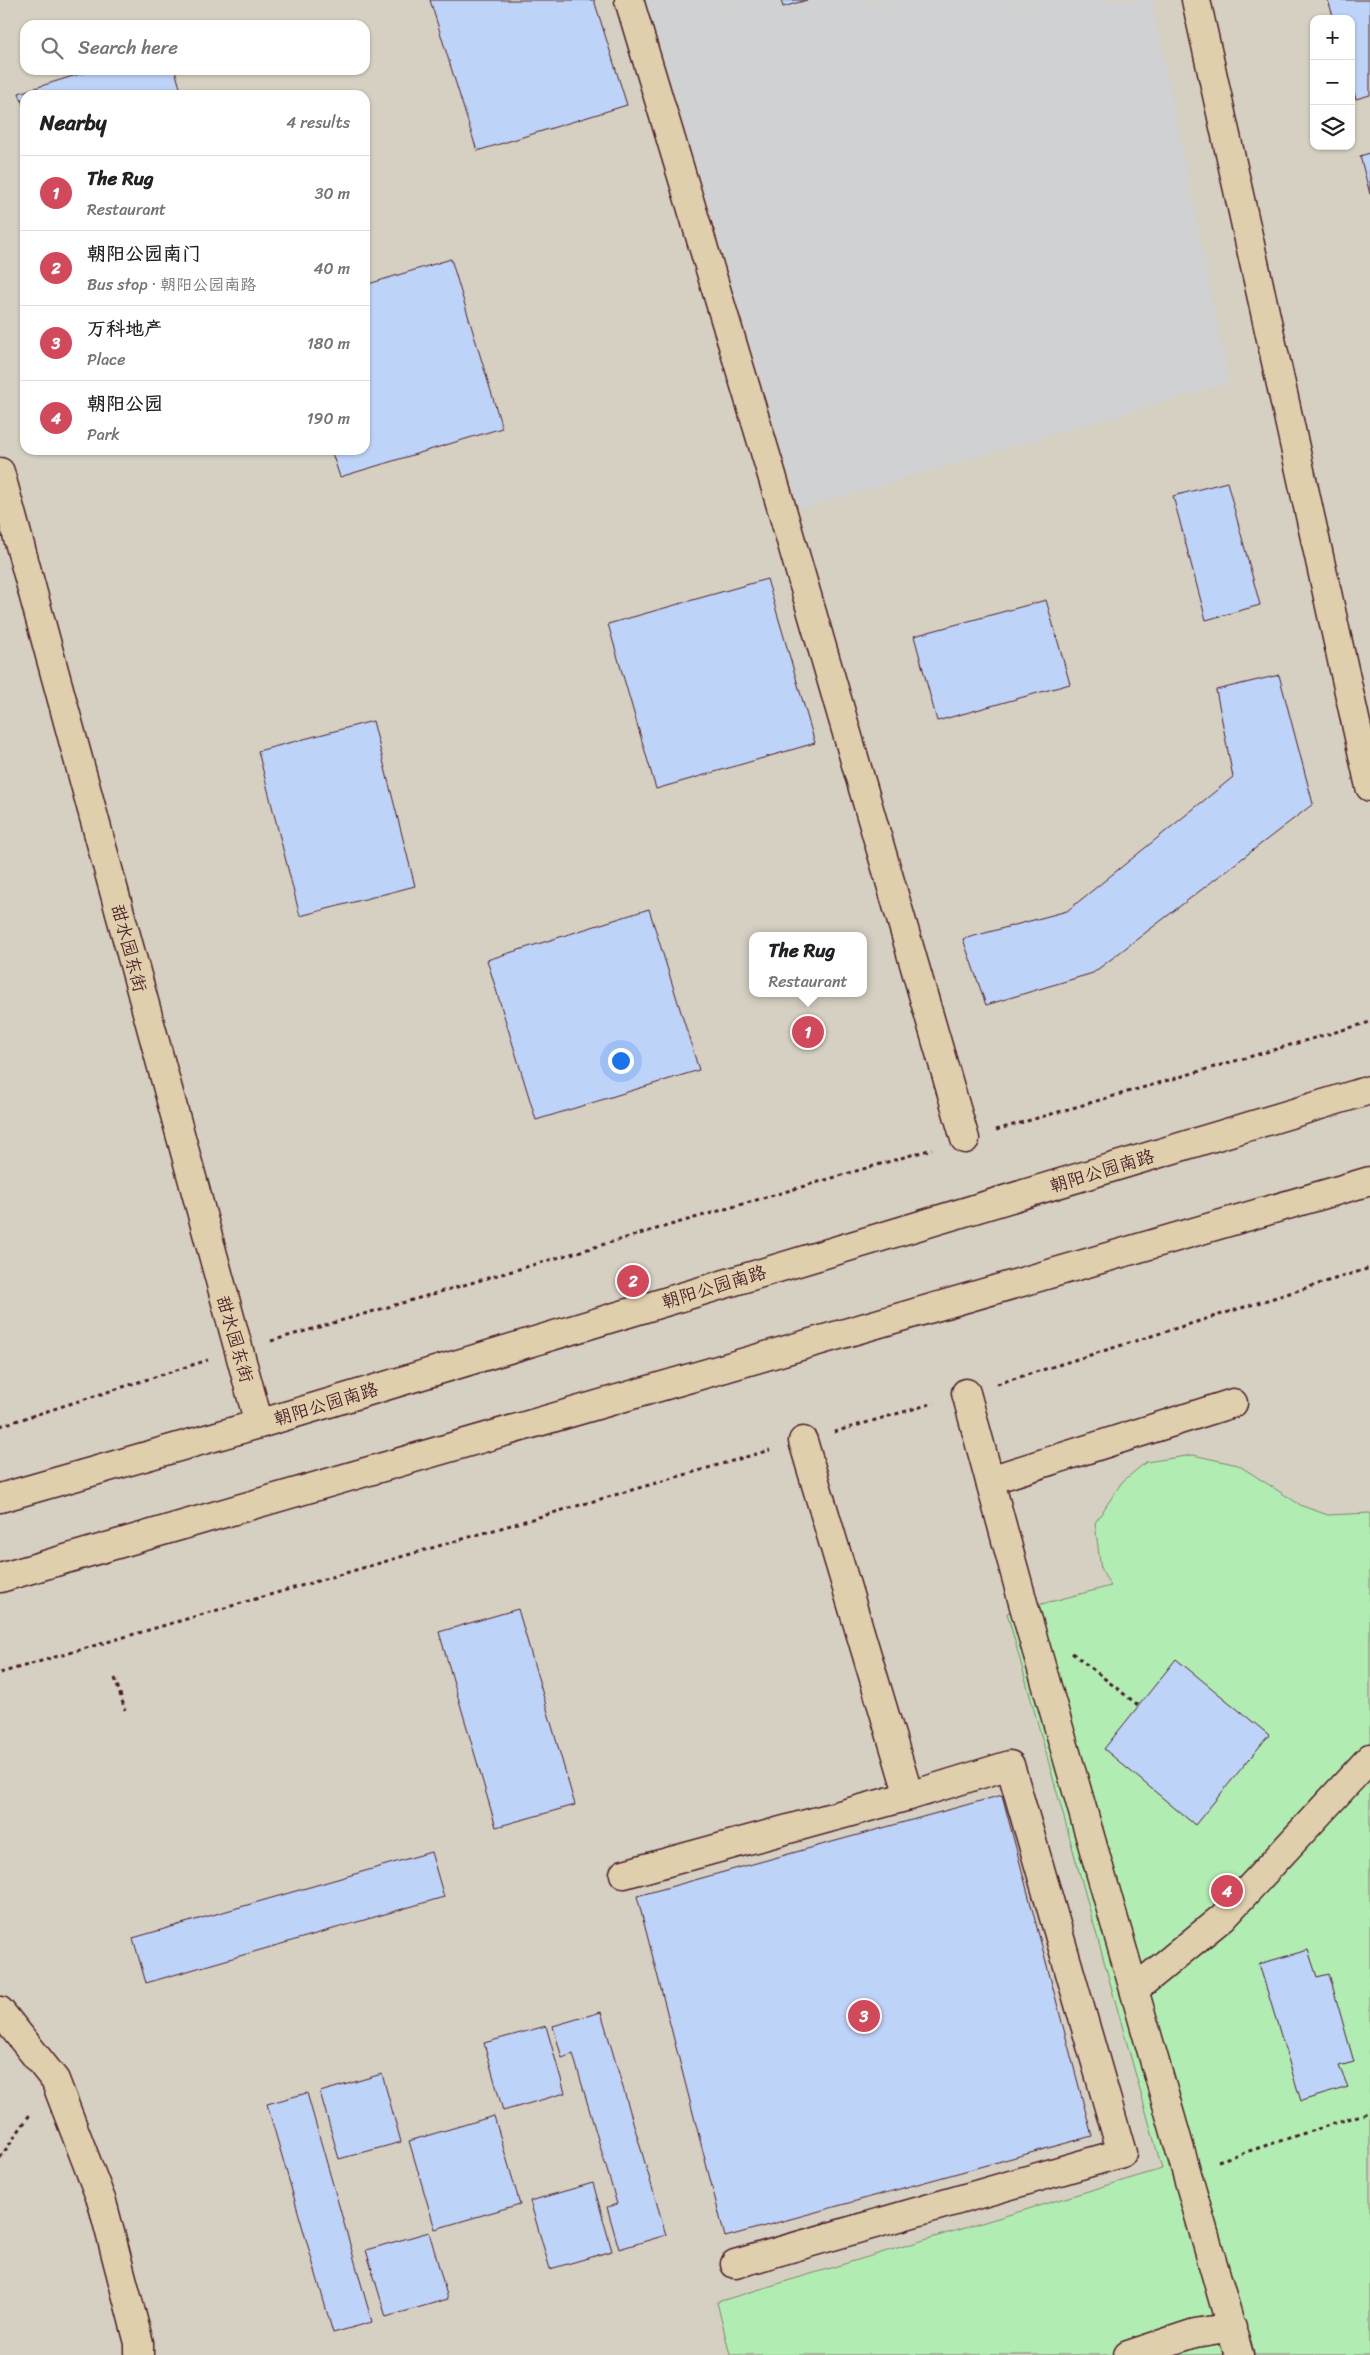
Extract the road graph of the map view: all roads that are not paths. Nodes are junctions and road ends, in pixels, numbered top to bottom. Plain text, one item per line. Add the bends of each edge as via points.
1 (629, 0) edge
2 (1196, 0) edge
3 (0, 472) edge
4 (1370, 787) edge
5 (1370, 1090) edge
6 (965, 1139) road end
7 (1370, 1181) edge
8 (966, 1393) road end
9 (1233, 1403) dead end
10 (259, 1424) junction
11 (803, 1441) road end
12 (990, 1480) junction
13 (0, 1498) edge
14 (0, 1578) edge
15 (1370, 1758) edge
16 (909, 1796) junction
17 (624, 1874) dead end
18 (1134, 1988) junction
19 (0, 2011) edge
20 (736, 2264) dead end
21 (1232, 2327) junction
22 (139, 2349) edge
23 (1128, 2355) edge
24 (1239, 2355) edge

1 - 6 street via 771,472
2 - 4 street
3 - 10 street, 甜水园东街
5 - 10 street, 朝阳公园南路
7 - 14 street
8 - 12 street
9 - 12 street
10 - 13 street, 朝阳公园南路
11 - 16 street
12 - 18 street
15 - 18 street via 1223,1917
16 - 17 street
16 - 20 street via 1010,1765 1122,2154
18 - 21 street
19 - 22 street via 55,2080 102,2202
21 - 23 street via 1195,2333
21 - 24 street

